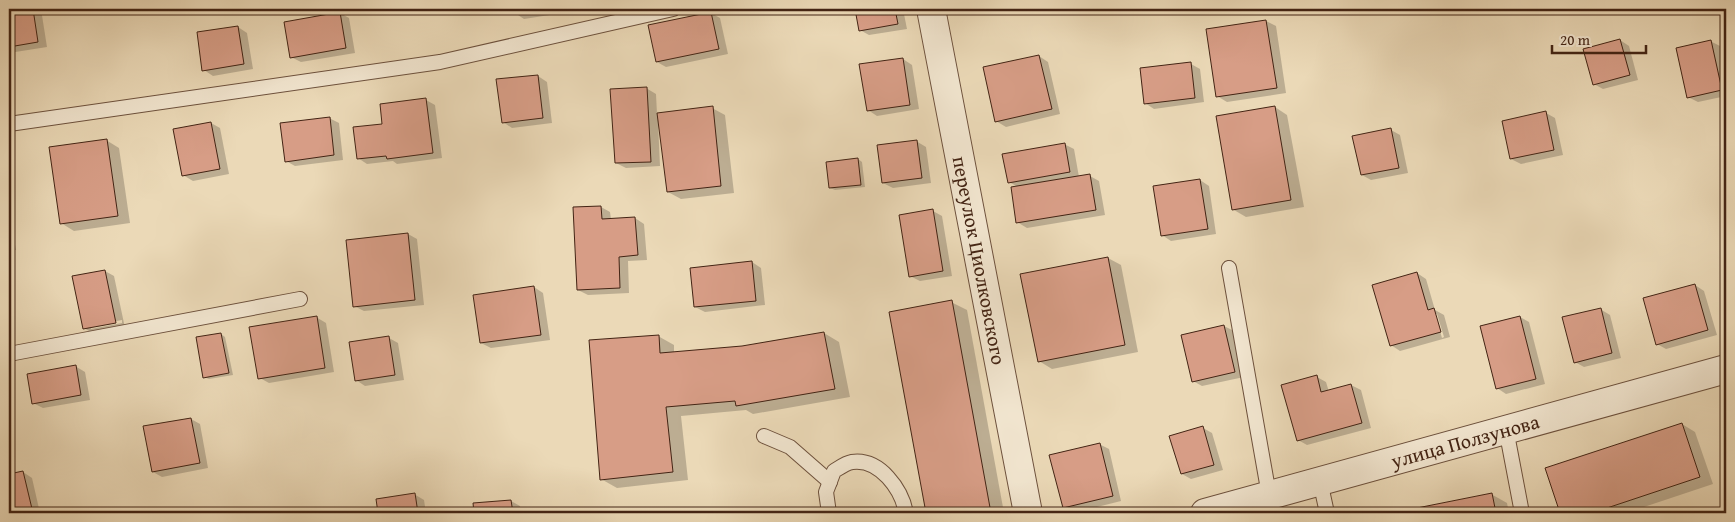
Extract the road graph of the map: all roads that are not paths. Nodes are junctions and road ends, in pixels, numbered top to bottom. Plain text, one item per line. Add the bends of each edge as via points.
1 (674, 9) edge
2 (931, 9) edge
3 (9, 124) edge
4 (1229, 268) dead end
5 (300, 299) dead end
6 (9, 354) edge
7 (1726, 369) edge
8 (1506, 429) junction
9 (764, 436) dead end
10 (1320, 481) junction
11 (830, 482) junction
12 (1269, 495) junction
13 (829, 513) edge
14 (906, 513) edge
15 (1028, 513) edge
16 (1205, 513) edge
17 (1327, 513) edge
18 (1522, 513) edge

1 - 3 lane via 440,62
2 - 15 street, переулок Циолковского
4 - 12 lane
5 - 6 lane
7 - 8 street, улица Ползунова
8 - 10 street, улица Ползунова
8 - 18 lane
9 - 11 lane via 790,447
10 - 12 street, улица Ползунова
10 - 17 lane
11 - 13 lane via 826,492
11 - 14 lane via 834,471 852,462 872,466 892,481
12 - 16 street, улица Ползунова

